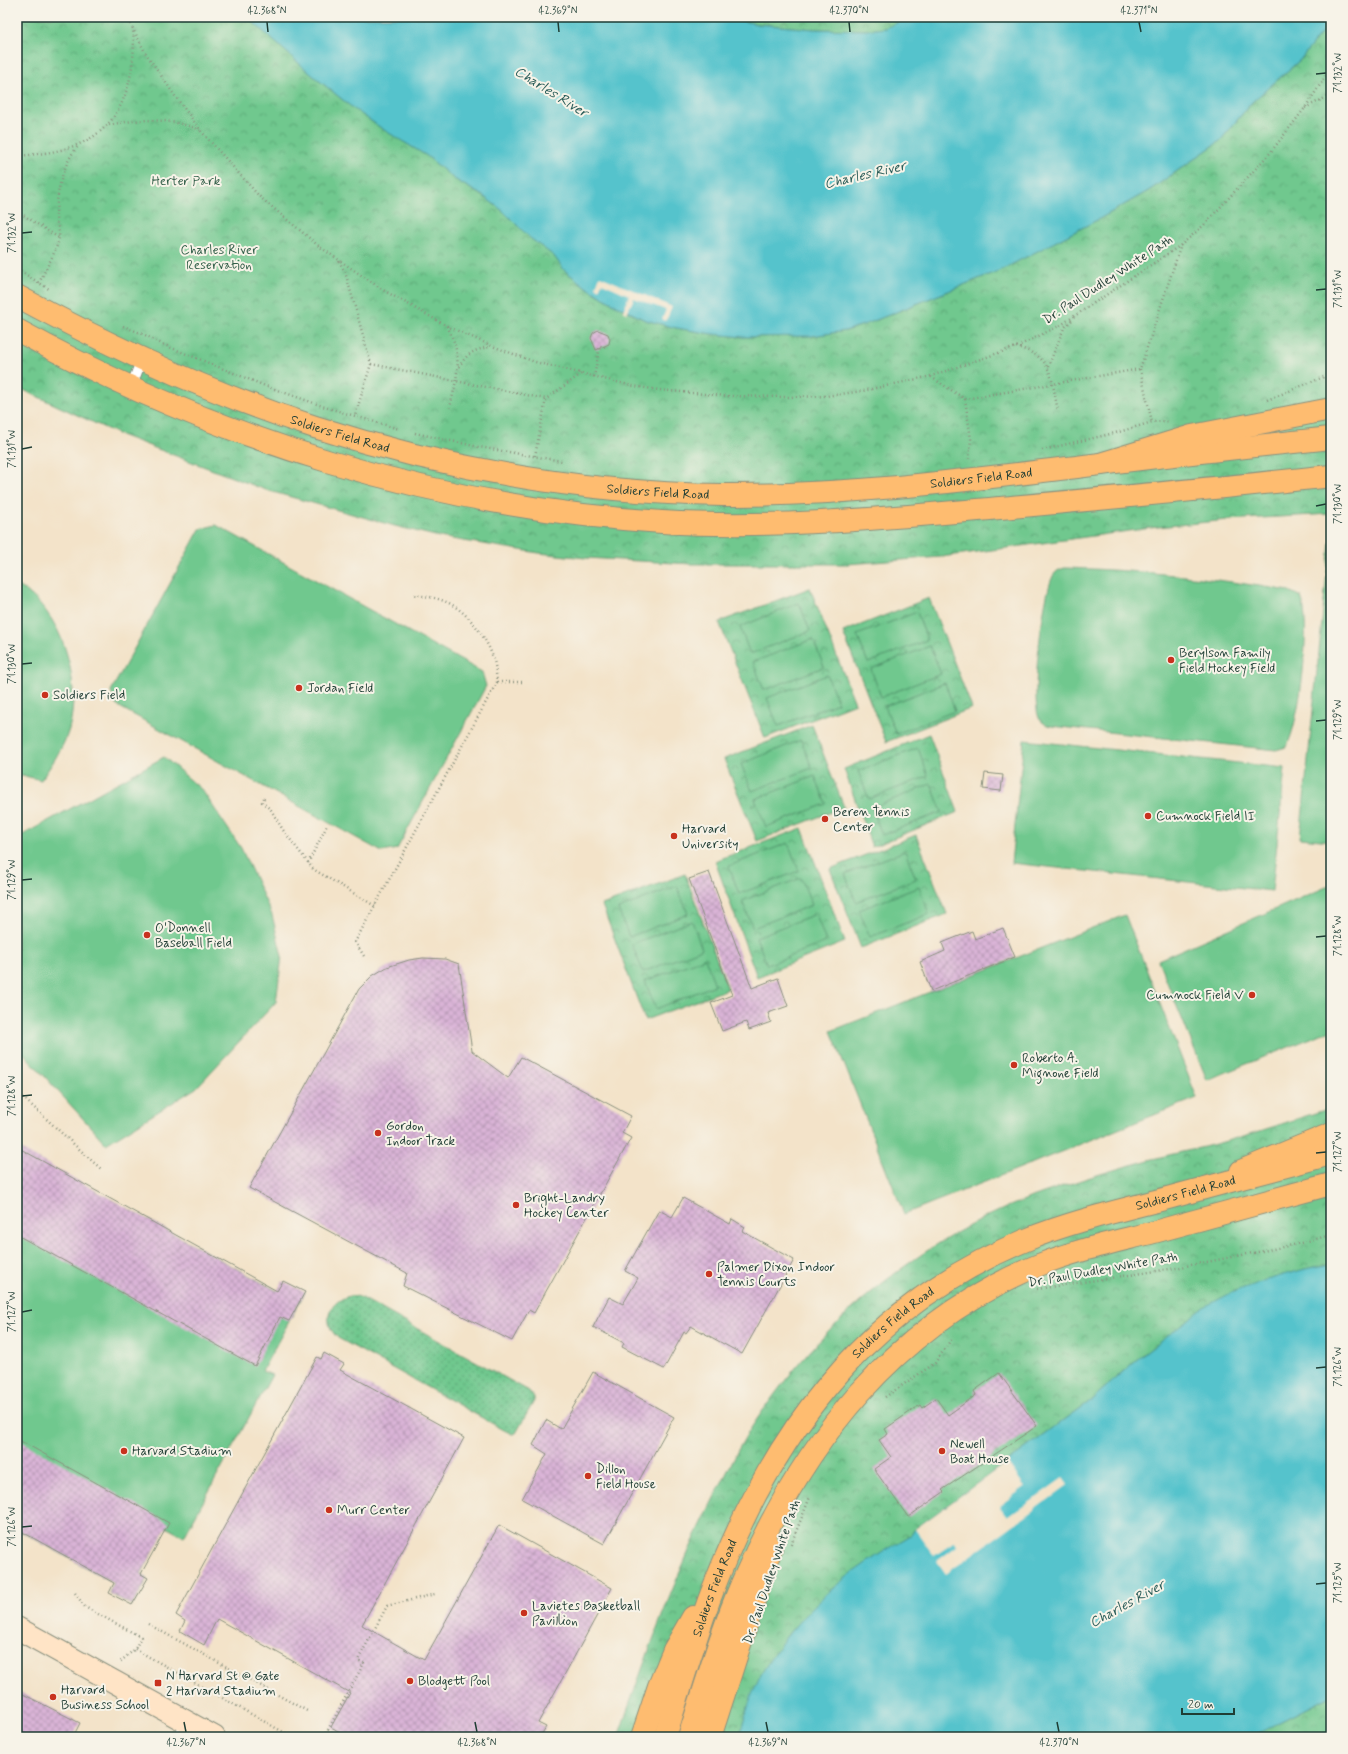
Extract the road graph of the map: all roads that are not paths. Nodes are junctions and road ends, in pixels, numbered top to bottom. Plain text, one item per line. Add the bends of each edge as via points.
1 (17, 296) edge
2 (17, 330) edge
3 (142, 359) junction
4 (131, 387) junction
5 (1331, 410) edge
6 (1331, 438) edge
7 (1100, 464) junction
8 (1331, 476) edge
9 (1331, 1134) edge
10 (1331, 1154) edge
11 (1331, 1184) edge
12 (1193, 1191) junction
13 (786, 1497) junction
14 (721, 1569) junction
15 (17, 1628) edge
16 (185, 1730) edge
17 (214, 1737) edge
18 (642, 1737) edge
19 (665, 1737) edge
20 (689, 1737) edge
21 (710, 1737) edge

1 - 3 main road, Soldiers Field Road via 71,326
2 - 4 main road
3 - 4 lane
3 - 7 main road, Soldiers Field Road via 274,413 361,441 467,466 563,483 684,494 816,493 979,479
4 - 8 main road via 258,439 339,465 444,492 525,507 609,518 754,525 852,521
5 - 7 main road via 1192,436
6 - 7 main road, Soldiers Field Road
9 - 12 main road, Soldiers Field Road
10 - 12 main road
11 - 13 main road, Soldiers Field Road via 1075,1253 1038,1266 954,1310 893,1358 864,1387 820,1441
12 - 14 main road, Soldiers Field Road via 1087,1219 1027,1240 954,1276 898,1316 844,1366 795,1427 752,1502
13 - 20 main road, Soldiers Field Road via 739,1590
13 - 21 main road
14 - 18 main road via 674,1650
14 - 19 main road, Soldiers Field Road
15 - 16 main road
16 - 17 main road

